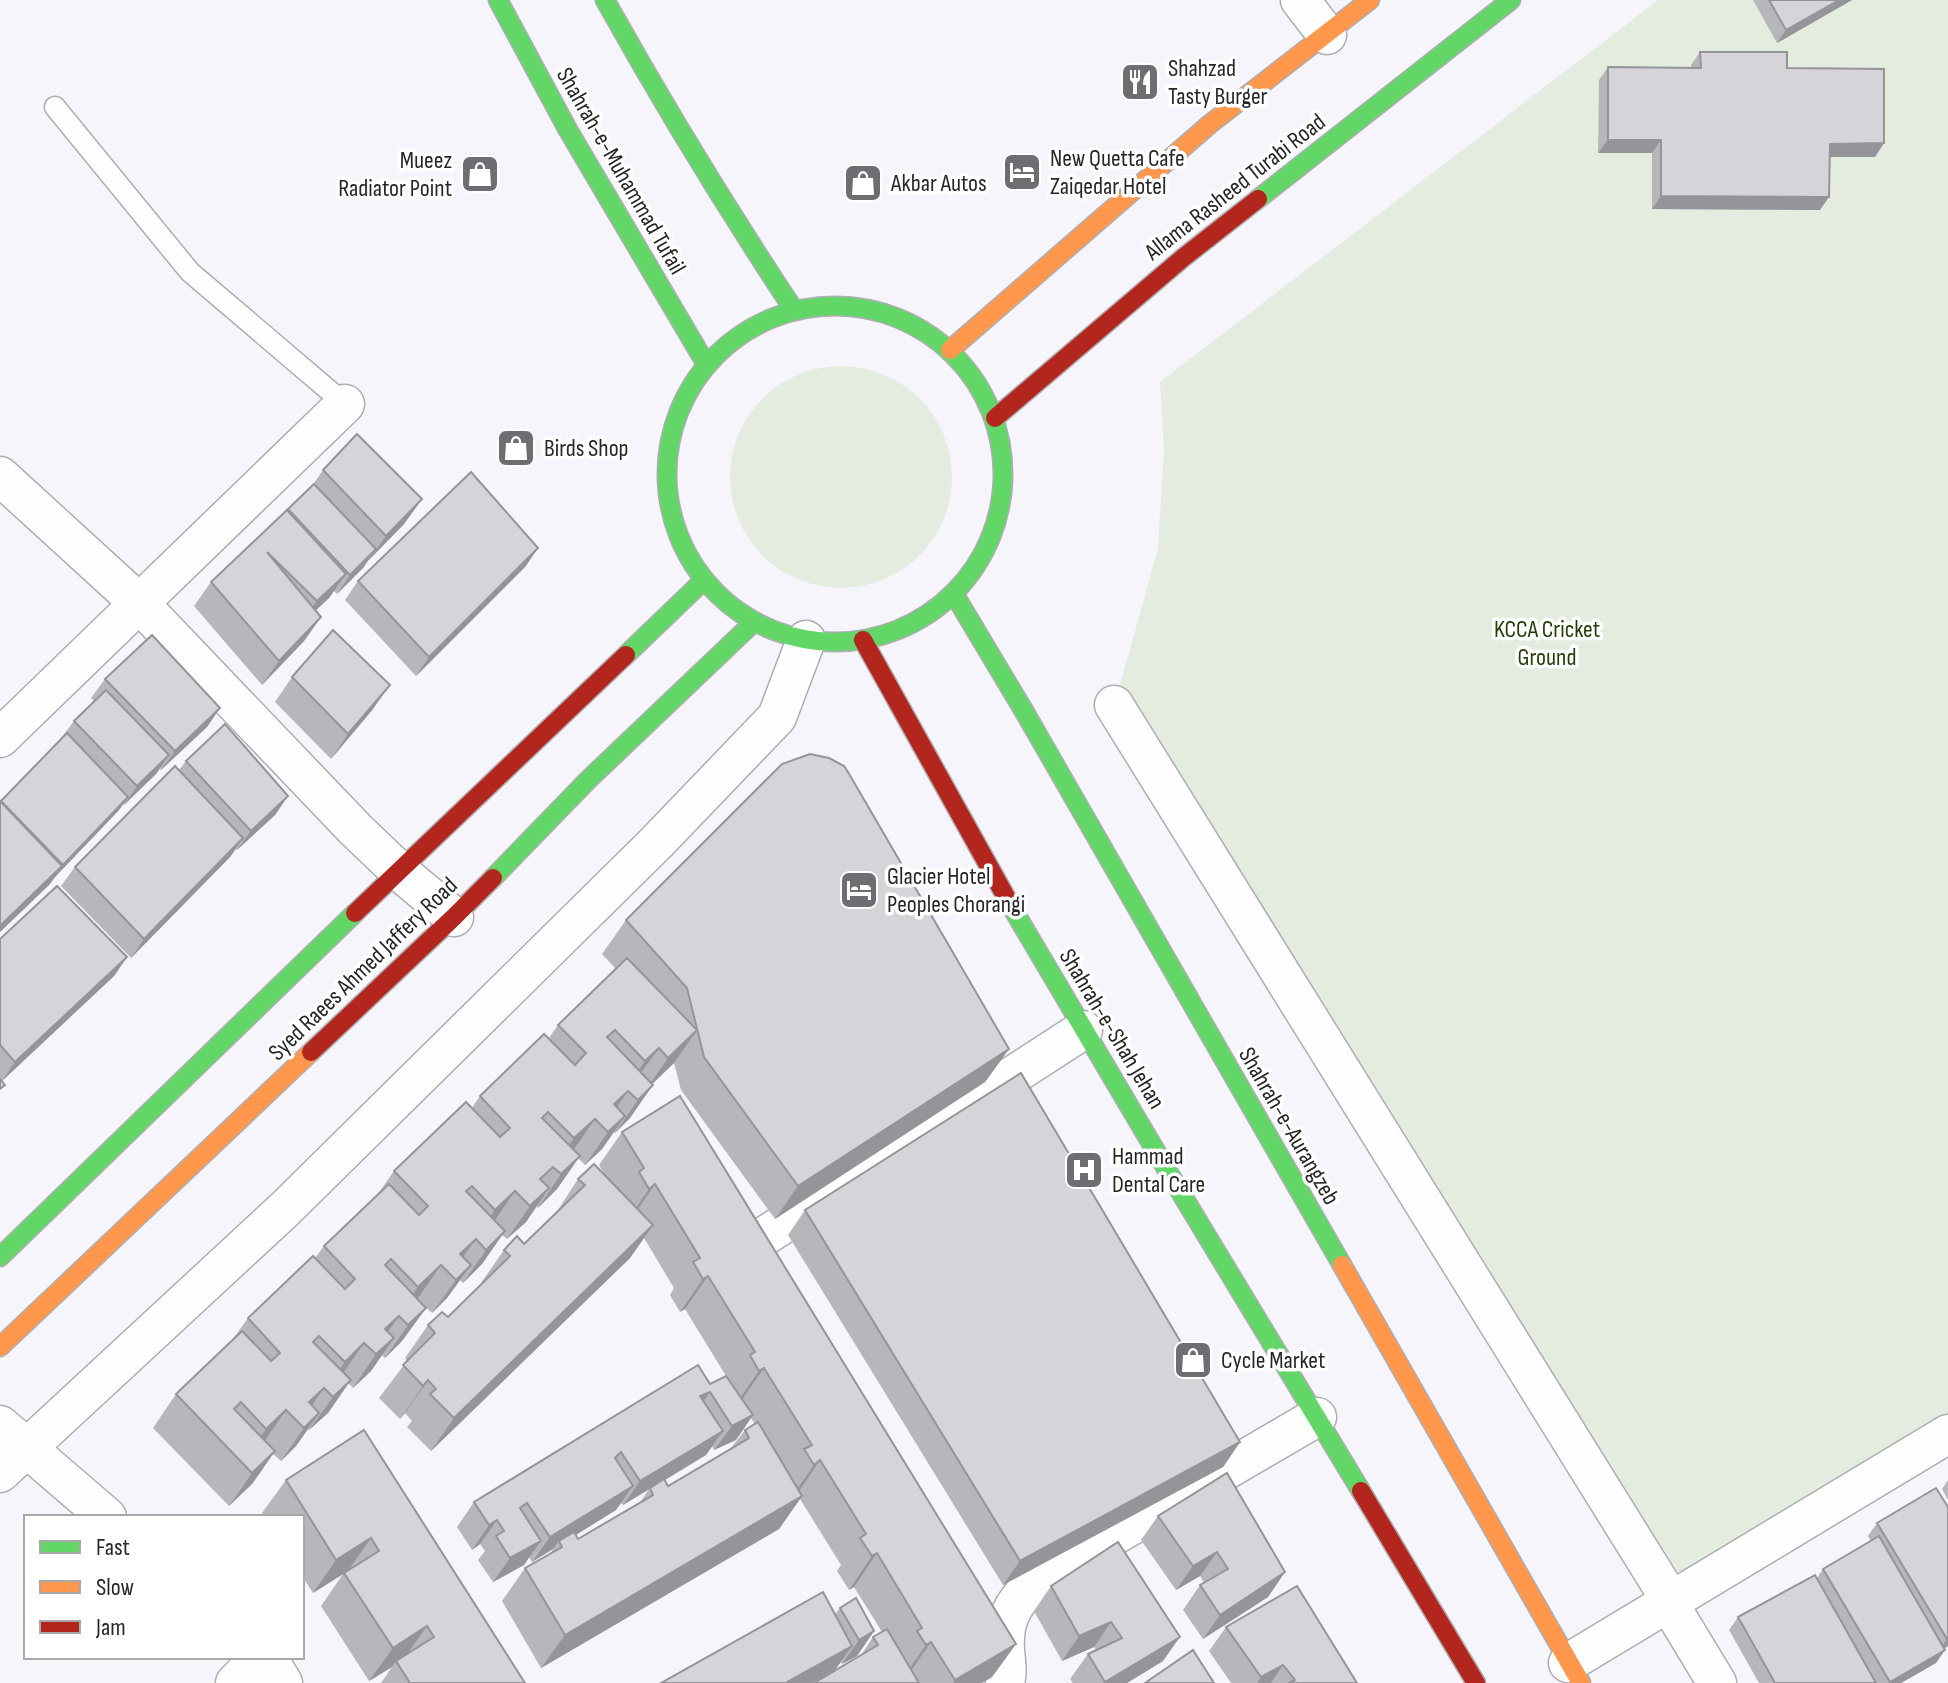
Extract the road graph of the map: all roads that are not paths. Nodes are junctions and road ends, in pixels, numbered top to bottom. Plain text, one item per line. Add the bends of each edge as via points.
1 (498, 0) edge
2 (605, 0) edge
3 (1300, 0) edge
4 (1370, 0) edge
5 (1511, 0) edge
6 (1327, 35) junction
7 (55, 107) dead end
8 (794, 310) junction
9 (950, 350) junction
10 (706, 364) junction
11 (345, 404) joint
12 (995, 418) junction
13 (0, 476) edge
14 (704, 580) junction
15 (954, 594) junction
16 (139, 603) junction
17 (754, 622) junction
18 (806, 640) junction
19 (863, 640) junction
20 (1114, 705) dead end
21 (0, 738) edge
22 (399, 871) junction
23 (454, 917) junction
24 (1083, 1030) junction
25 (0, 1257) edge
26 (785, 1307) edge
27 (0, 1347) edge
28 (1317, 1417) junction
29 (1948, 1434) edge
30 (9, 1448) edge
31 (104, 1515) edge
32 (978, 1597) edge
33 (1668, 1602) junction
34 (1004, 1636) junction
35 (262, 1659) edge
36 (265, 1659) edge
37 (1574, 1673) edge
38 (235, 1683) edge
39 (283, 1683) edge
40 (1005, 1683) edge
41 (1476, 1683) edge
42 (1717, 1683) edge

1 - 10 main road, Shahrah-e-Muhammad Tufail
2 - 8 main road via 722,201
3 - 6 street
4 - 6 main road
5 - 12 main road, Allama Rasheed Turabi Road via 1184,257
6 - 9 main road via 1210,124
7 - 11 lane via 190,272
8 - 9 main road via 850,306 904,319
8 - 10 main road via 731,340
9 - 12 main road via 976,382
10 - 14 main road via 680,403 667,448 666,495 679,540
11 - 16 street
12 - 15 main road via 1003,455 1003,493 995,530 978,565
13 - 16 street
14 - 17 main road
14 - 22 main road, Syed Raees Ahmed Jaffery Road
15 - 19 main road via 896,631
15 - 37 main road, Shahrah-e-Aurangzeb
16 - 21 street
16 - 22 street
17 - 18 main road
17 - 23 main road, Syed Raees Ahmed Jaffery Road
18 - 19 main road
18 - 30 street via 777,717 657,842 285,1209
19 - 24 main road, Shahrah-e-Shah Jehan
20 - 33 street
22 - 23 street
22 - 25 main road, Syed Raees Ahmed Jaffery Road
23 - 27 main road, Syed Raees Ahmed Jaffery Road
24 - 26 street via 760,1239 755,1249 758,1267
24 - 28 main road, Shahrah-e-Shah Jehan
28 - 34 street via 1033,1583 1016,1601
28 - 41 main road, Shahrah-e-Shah Jehan
29 - 33 street
30 - 31 street
32 - 34 street
33 - 37 street
33 - 42 street
34 - 40 street
35 - 38 street
36 - 39 street

